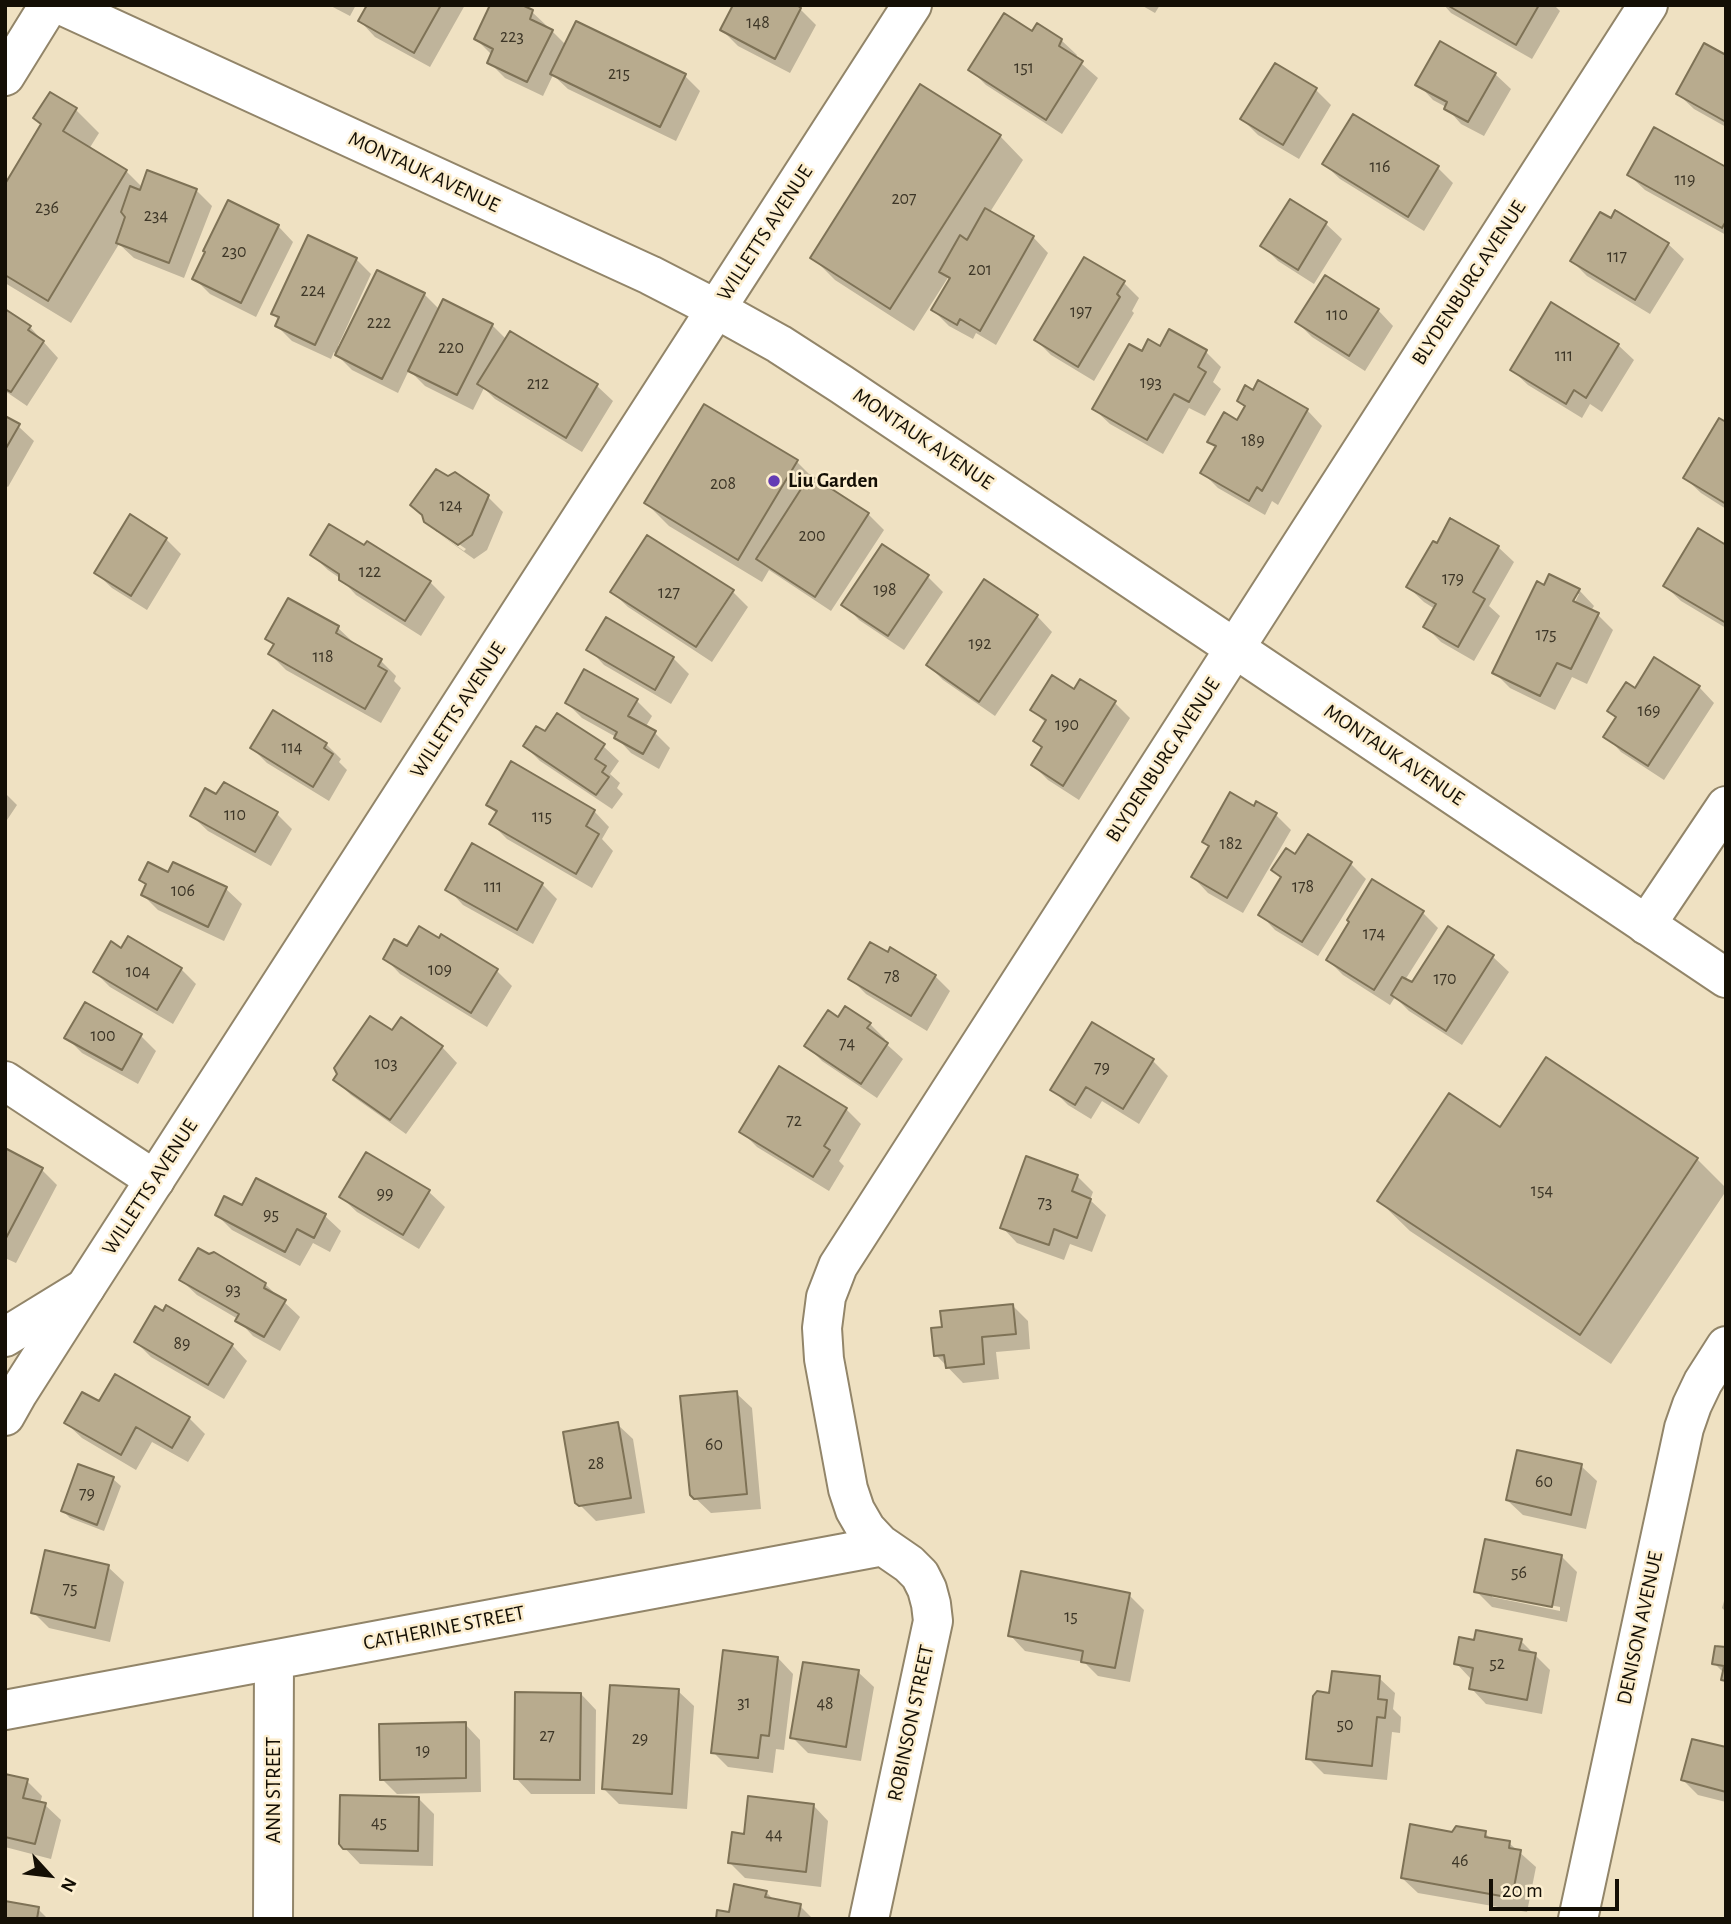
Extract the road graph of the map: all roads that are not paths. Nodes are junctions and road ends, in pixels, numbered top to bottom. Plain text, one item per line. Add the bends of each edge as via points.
1 (49, 5) edge
2 (61, 5) edge
3 (912, 5) edge
4 (1648, 5) edge
5 (5, 76) edge
6 (716, 309) junction
7 (1234, 648) junction
8 (1726, 806) edge
9 (1646, 925) junction
10 (1726, 978) edge
11 (5, 1081) edge
12 (155, 1180) junction
13 (85, 1288) junction
14 (5, 1337) edge
15 (1726, 1346) edge
16 (5, 1416) edge
17 (883, 1546) junction
18 (274, 1660) junction
19 (5, 1710) edge
20 (273, 1919) edge
21 (869, 1919) edge
22 (1578, 1919) edge

1 - 5 street
2 - 6 street, MONTAUK AVENUE
3 - 6 street, WILLETTS AVENUE
4 - 7 street, BLYDENBURG AVENUE
6 - 7 street, MONTAUK AVENUE via 841,384
6 - 12 street, WILLETTS AVENUE
7 - 9 street, MONTAUK AVENUE
7 - 17 street, BLYDENBURG AVENUE via 838,1266 826,1297 824,1359 848,1489 866,1530
8 - 9 street
9 - 10 street, MONTAUK AVENUE
11 - 12 street
12 - 13 street, WILLETTS AVENUE
13 - 14 street
13 - 16 street, WILLETTS AVENUE
15 - 22 street, DENISON AVENUE via 1703,1382 1684,1429
17 - 18 street, CATHERINE STREET
17 - 21 street, ROBINSON STREET via 920,1575 933,1621
18 - 19 street, CATHERINE STREET
18 - 20 street, ANN STREET

